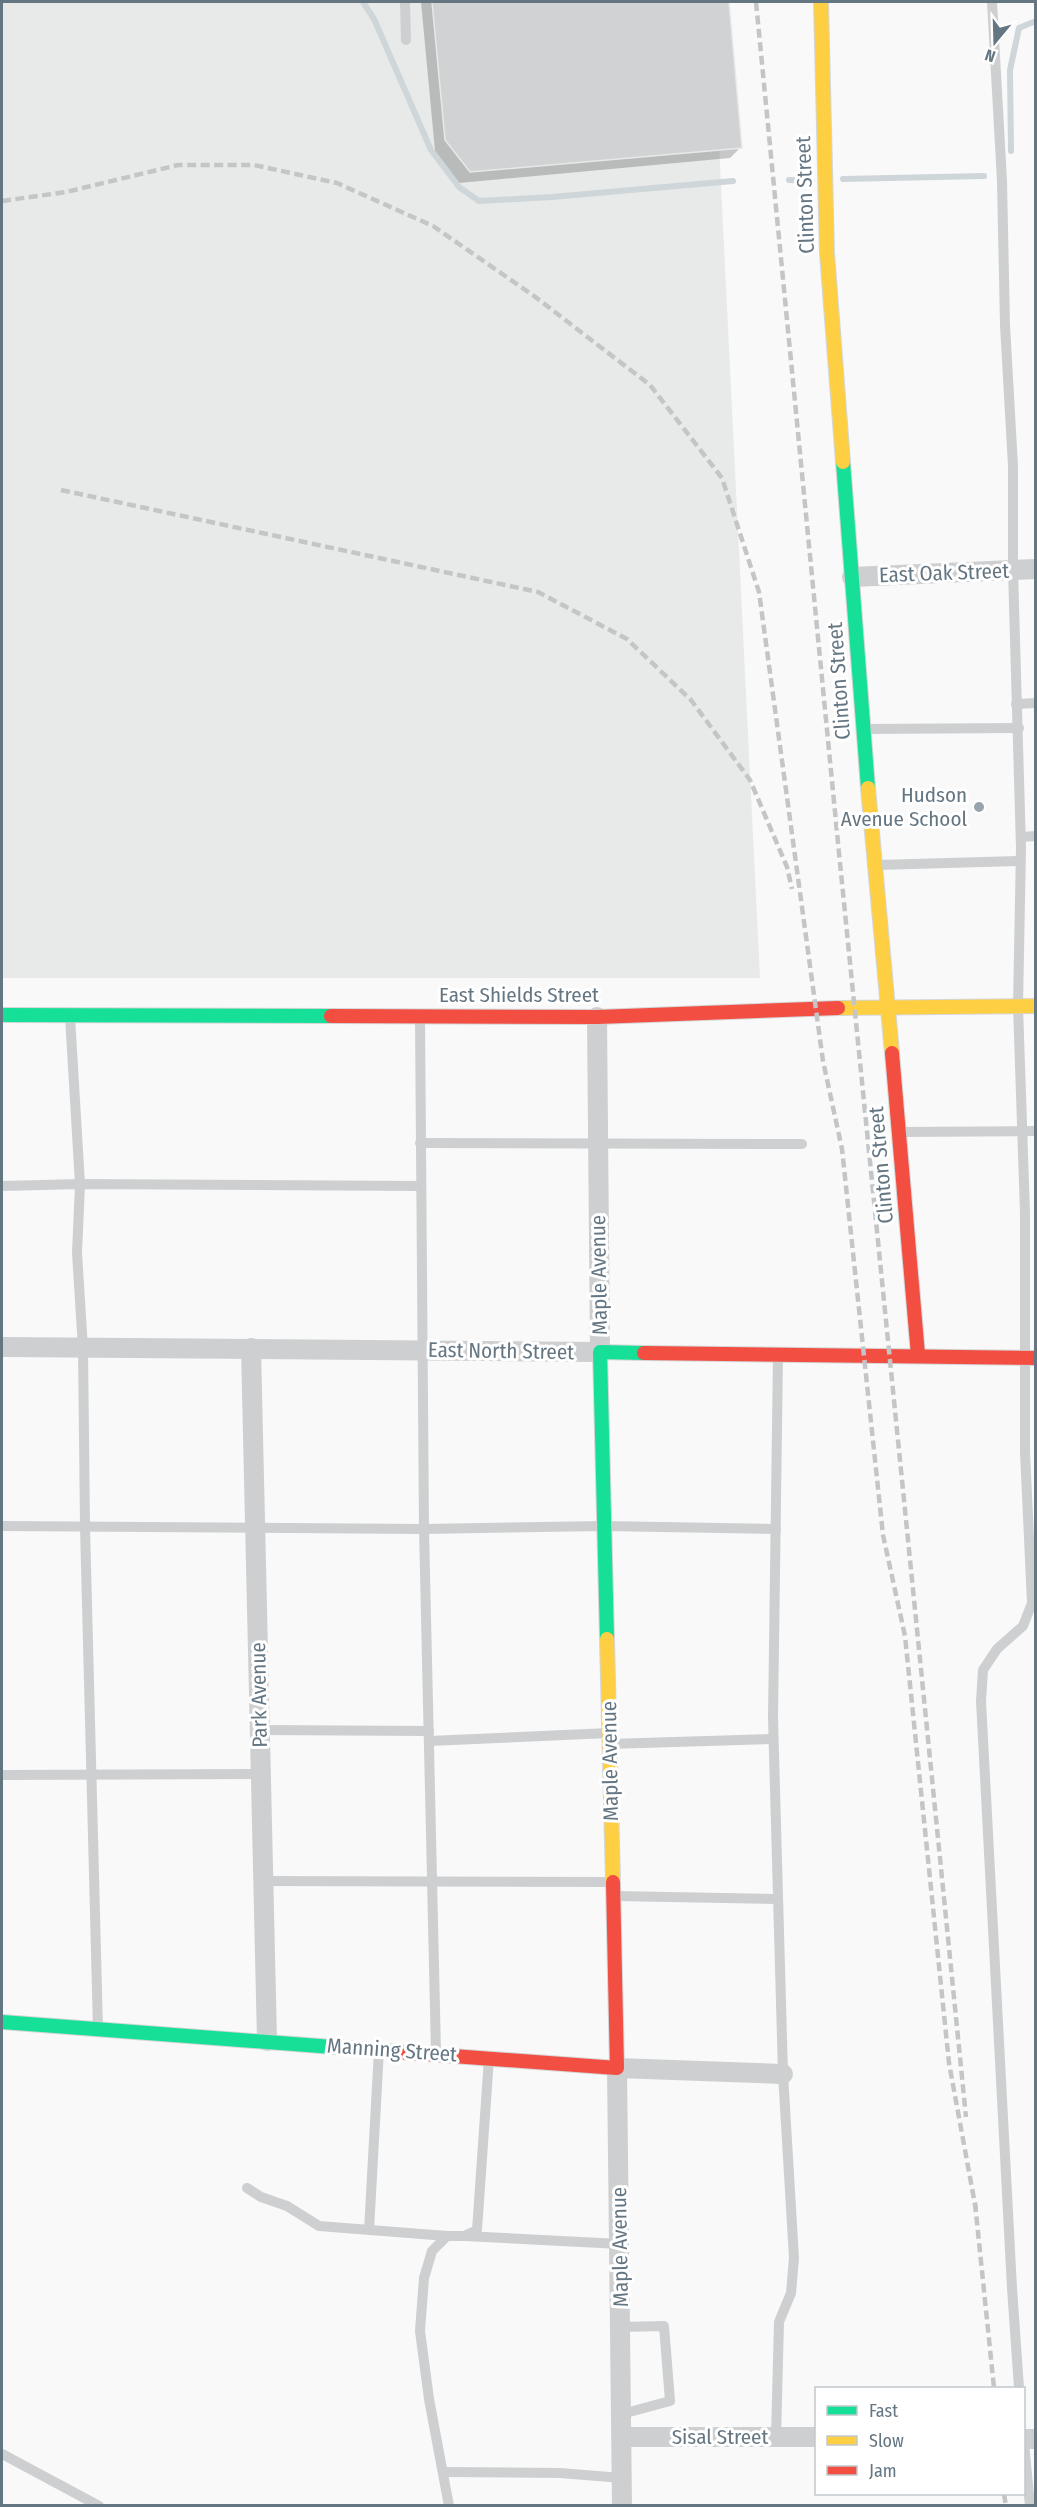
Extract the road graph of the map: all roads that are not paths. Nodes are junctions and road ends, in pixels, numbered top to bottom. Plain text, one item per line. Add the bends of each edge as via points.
1 (405, 2) edge
2 (821, 2) edge
3 (992, 2) edge
4 (406, 40) dead end
5 (1035, 569) edge
6 (1013, 570) junction
7 (852, 577) junction
8 (1035, 703) edge
9 (1016, 704) junction
10 (1018, 728) junction
11 (863, 729) junction
12 (1035, 836) edge
13 (1021, 837) junction
14 (1020, 861) junction
15 (876, 865) junction
16 (889, 1006) junction
17 (1018, 1006) junction
18 (1035, 1006) edge
19 (420, 1015) junction
20 (2, 1016) edge
21 (70, 1017) junction
22 (597, 1017) junction
23 (1022, 1131) junction
24 (1035, 1131) edge
25 (900, 1132) junction
26 (420, 1143) junction
27 (598, 1143) junction
28 (802, 1144) dead end
29 (80, 1184) junction
30 (2, 1186) edge
31 (420, 1186) junction
32 (1030, 1213) edge
33 (2, 1347) edge
34 (83, 1348) junction
35 (251, 1348) junction
36 (424, 1351) junction
37 (600, 1352) junction
38 (778, 1355) junction
39 (918, 1355) junction
40 (1030, 1358) edge
41 (2, 1526) edge
42 (255, 1526) junction
43 (604, 1526) junction
44 (85, 1527) junction
45 (424, 1529) junction
46 (776, 1530) junction
47 (260, 1730) junction
48 (429, 1736) junction
49 (609, 1738) junction
50 (773, 1739) junction
51 (261, 1774) junction
52 (2, 1775) edge
53 (91, 1776) junction
54 (263, 1881) junction
55 (432, 1883) junction
56 (613, 1889) junction
57 (777, 1899) junction
58 (2, 2022) edge
59 (98, 2030) junction
60 (267, 2041) junction
61 (380, 2049) junction
62 (436, 2053) junction
63 (489, 2057) junction
64 (617, 2068) junction
65 (783, 2074) junction
66 (247, 2188) dead end
67 (369, 2230) junction
68 (447, 2236) junction
69 (464, 2236) junction
70 (620, 2244) junction
71 (621, 2326) junction
72 (1019, 2387) edge
73 (622, 2414) junction
74 (623, 2437) junction
75 (776, 2437) junction
76 (815, 2437) edge
77 (2, 2454) edge
78 (1025, 2459) edge
79 (444, 2472) junction
80 (622, 2478) junction
81 (99, 2505) edge
82 (449, 2505) edge
83 (622, 2505) edge
84 (1030, 2505) edge

1 - 4 lane
2 - 7 street, Clinton Street via 827,253
3 - 6 lane via 1011,403
5 - 6 street, East Oak Street
6 - 7 street, East Oak Street
6 - 9 lane
7 - 11 street, Clinton Street
8 - 9 lane
9 - 10 lane
10 - 11 lane
10 - 13 lane
11 - 15 street, Clinton Street
12 - 13 lane
13 - 14 lane
14 - 15 lane
14 - 17 lane
15 - 16 street, Clinton Street
16 - 17 street, East Shields Street
16 - 22 street, East Shields Street
16 - 25 street, Clinton Street
17 - 18 street, East Shields Street
17 - 23 lane
19 - 21 street, East Shields Street
19 - 22 street, East Shields Street
19 - 26 lane
20 - 21 street, East Shields Street
21 - 29 lane
22 - 27 street, Maple Avenue
23 - 24 lane
23 - 25 lane
23 - 32 lane
25 - 39 street, Clinton Street
26 - 27 lane
26 - 31 lane
27 - 28 lane
27 - 37 street, Maple Avenue
29 - 30 lane
29 - 31 lane
29 - 34 lane via 77,1253
31 - 36 lane
32 - 40 lane
33 - 34 street, East North Street
34 - 35 street, East North Street
34 - 44 lane
35 - 36 street, East North Street
35 - 42 street, Park Avenue
36 - 37 street, East North Street
36 - 45 lane
37 - 38 street, East North Street
37 - 43 street, Maple Avenue
38 - 39 street, East North Street
38 - 46 lane
39 - 40 street, East North Street
40 - 72 lane via 1025,1452 1032,1603 1023,1626 997,1649 983,1670 981,1701
41 - 44 lane
42 - 44 lane
42 - 45 lane
42 - 47 street, Park Avenue
43 - 45 lane
43 - 46 lane
43 - 49 street, Maple Avenue
44 - 53 lane
45 - 48 lane
46 - 50 lane
47 - 48 lane
47 - 51 street, Park Avenue
48 - 49 lane
48 - 55 lane
49 - 50 lane
49 - 56 street, Maple Avenue
50 - 57 lane
51 - 53 lane
51 - 54 street, Park Avenue
52 - 53 lane
53 - 59 lane
54 - 55 lane
54 - 60 street, Park Avenue
55 - 56 lane
55 - 62 lane
56 - 57 lane
56 - 64 street, Maple Avenue
57 - 65 lane
58 - 59 street, Manning Street
59 - 60 street, Manning Street
60 - 61 street, Manning Street
61 - 62 street, Manning Street
61 - 67 lane
62 - 63 street, Manning Street
63 - 64 street, Manning Street
63 - 69 lane via 477,2230
64 - 65 street, Manning Street
64 - 70 street, Maple Avenue
65 - 75 lane via 794,2258 791,2293 778,2322
66 - 67 lane via 319,2226
67 - 68 lane
68 - 69 lane
68 - 79 lane via 432,2251 424,2278 420,2331
69 - 70 lane
70 - 71 street, Maple Avenue
71 - 73 street, Maple Avenue
71 - 73 lane via 664,2326 670,2401
73 - 74 street, Maple Avenue
74 - 75 street, Sisal Street
74 - 80 street, Maple Avenue
75 - 76 street, Sisal Street
77 - 81 lane
78 - 84 lane
79 - 80 lane
79 - 82 lane
80 - 83 street, Maple Avenue

